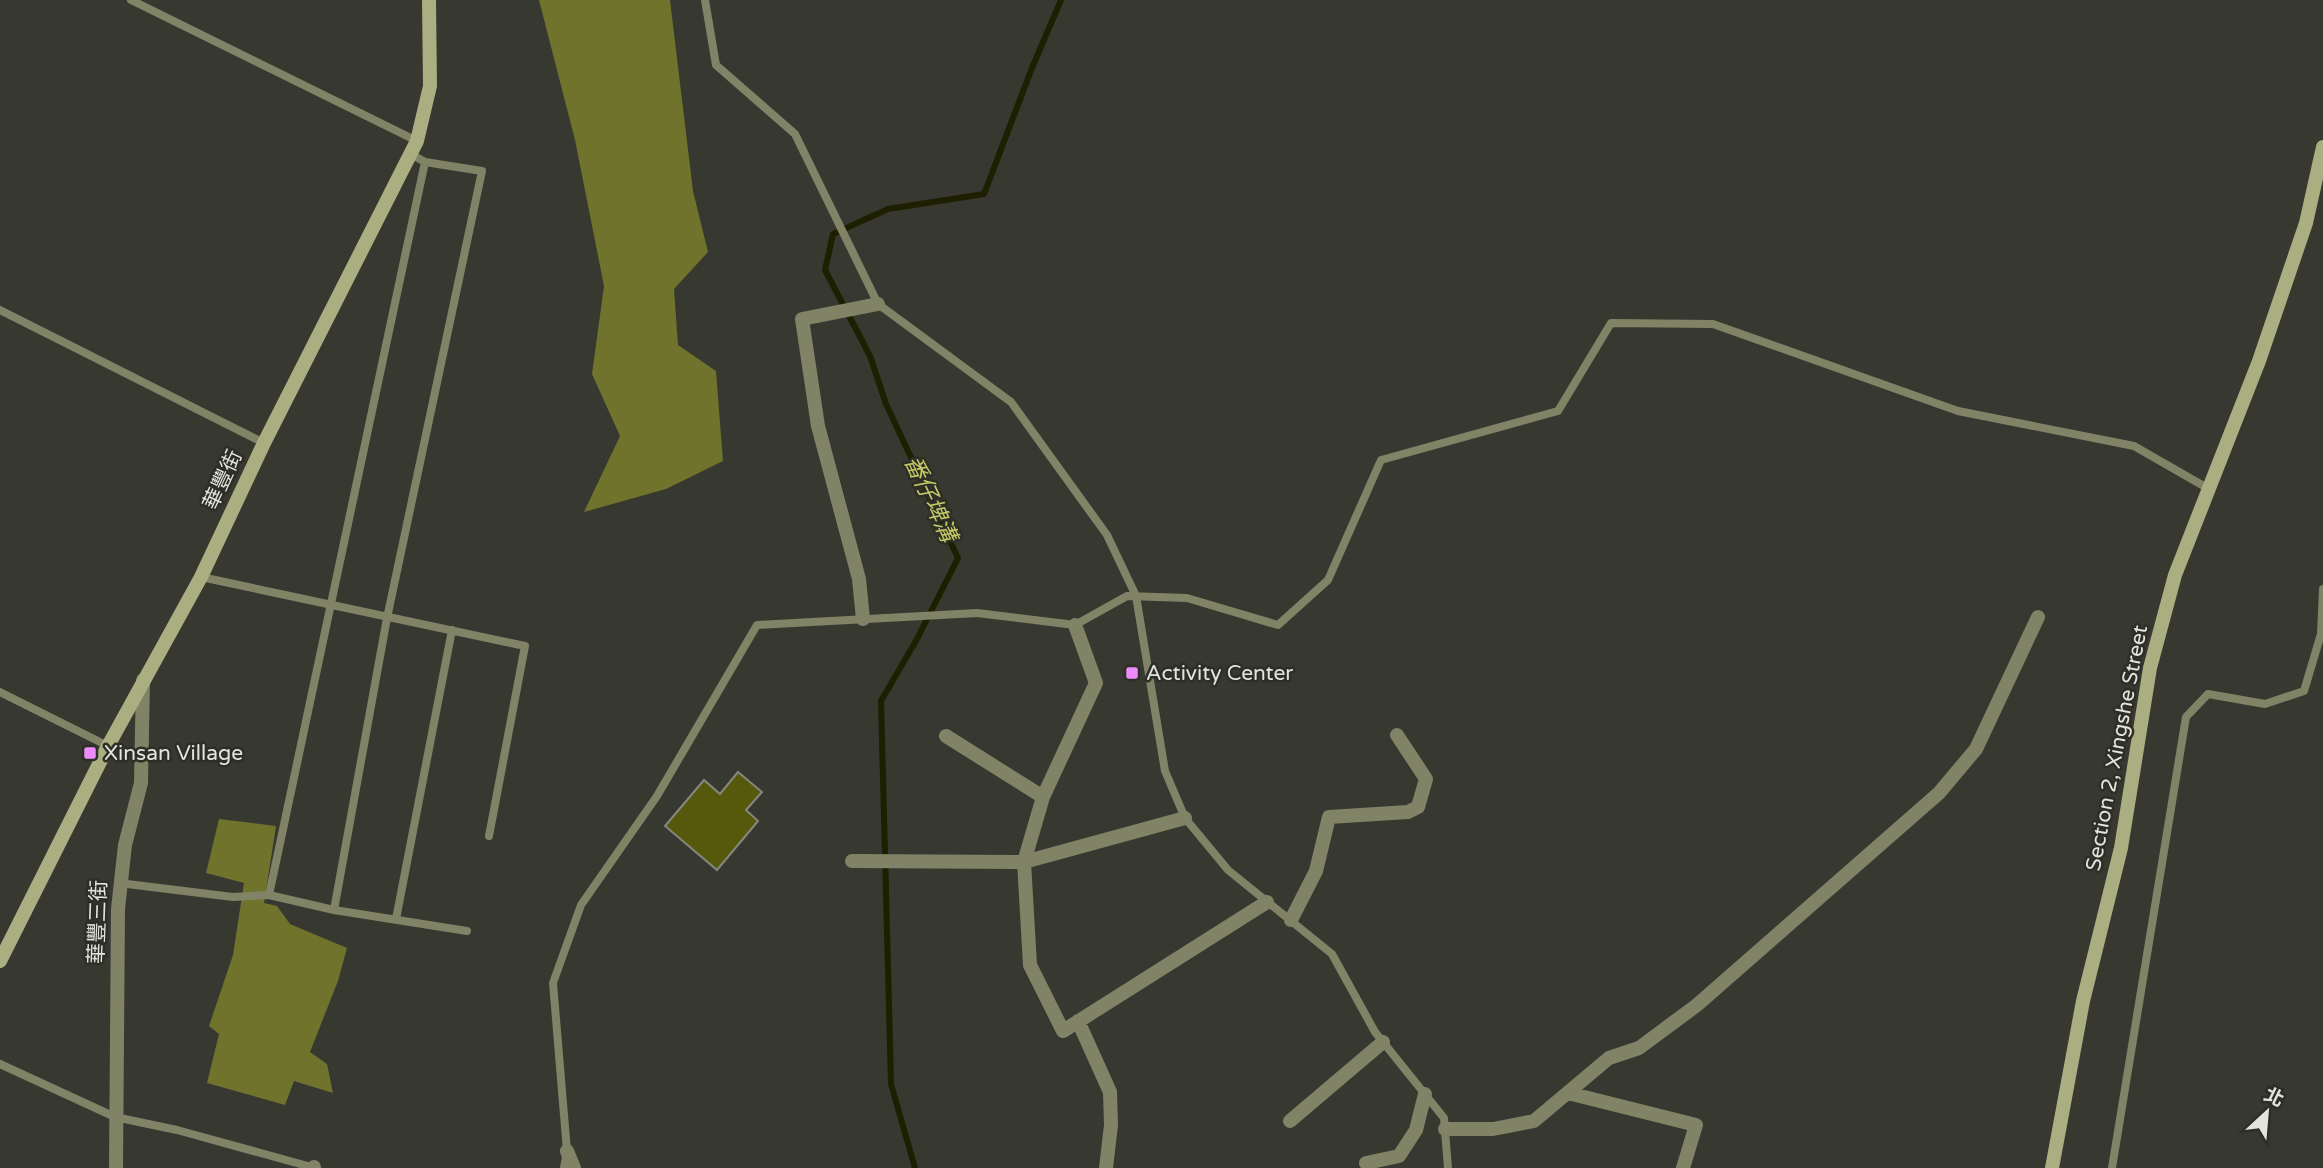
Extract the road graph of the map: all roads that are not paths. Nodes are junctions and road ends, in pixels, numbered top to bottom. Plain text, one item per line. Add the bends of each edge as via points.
1 (131, 0) edge
2 (429, 0) edge
3 (705, 0) edge
4 (413, 147) junction
5 (2323, 147) edge
6 (425, 162) junction
7 (878, 304) junction
8 (0, 310) edge
9 (264, 443) junction
10 (2210, 489) junction
11 (201, 577) junction
12 (2323, 589) edge
13 (1136, 596) junction
14 (330, 605) junction
15 (2038, 617) dead end
16 (387, 618) junction
17 (863, 619) junction
18 (1075, 625) junction
19 (452, 630) junction
20 (143, 680) junction
21 (0, 692) edge
22 (1398, 735) dead end
23 (946, 736) dead end
24 (108, 746) junction
25 (1043, 797) junction
26 (1185, 818) junction
27 (489, 836) dead end
28 (852, 861) dead end
29 (1024, 862) junction
30 (119, 883) junction
31 (269, 895) junction
32 (1267, 902) junction
33 (334, 910) junction
34 (396, 919) junction
35 (1291, 920) junction
36 (467, 931) dead end
37 (0, 961) edge
38 (1078, 1021) junction
39 (1383, 1041) junction
40 (0, 1064) edge
41 (1568, 1093) junction
42 (1425, 1094) junction
43 (115, 1117) junction
44 (1290, 1121) dead end
45 (1445, 1129) junction
46 (567, 1152) junction
47 (1366, 1163) dead end
48 (116, 1168) edge
49 (314, 1168) edge
50 (564, 1168) edge
51 (574, 1168) edge
52 (1106, 1168) edge
53 (1448, 1168) edge
54 (1683, 1168) edge
55 (2052, 1168) edge
56 (2112, 1168) edge

1 - 4 lane
2 - 4 street, 華豐街 via 430,86
3 - 7 lane via 716,65 795,134
4 - 6 lane
4 - 9 street, 華豐街
5 - 10 street, Section 2, Xingshe Street via 2306,223
6 - 14 lane
6 - 16 lane via 482,171
7 - 13 lane via 1011,402 1108,535
7 - 17 street via 802,318 818,426 859,579
8 - 9 lane
9 - 11 street, 華豐街
10 - 13 lane via 2134,446 1958,411 1713,324 1611,323 1558,411 1381,460 1328,580 1279,625 1187,598
10 - 55 street, Section 2, Xingshe Street via 2175,575 2150,668 2121,848 2083,1001
11 - 14 lane
11 - 20 street, 華豐街
12 - 56 lane via 2321,634 2304,691 2265,704 2208,694 2186,717
13 - 18 lane via 1127,596
13 - 26 lane via 1165,771
14 - 16 lane
14 - 31 lane
15 - 41 street via 1976,749 1939,793 1697,1006 1639,1048 1609,1058
16 - 19 lane
16 - 33 lane
17 - 18 lane via 977,613
17 - 46 lane via 757,625 657,796 581,905 553,983
18 - 25 street via 1096,683
19 - 27 lane via 525,646
19 - 34 lane
20 - 24 street, 華豐街
20 - 30 street, 華豐三街 via 141,783
21 - 24 lane
22 - 35 street via 1426,779 1418,807 1408,812 1329,817 1316,871
23 - 25 street
24 - 37 street, 華豐街
25 - 29 street
26 - 29 street
26 - 32 lane via 1228,870
28 - 29 street
29 - 38 street via 1030,965 1063,1031
30 - 31 lane via 233,897
30 - 43 street, 華豐三街
31 - 33 lane
32 - 35 lane
32 - 38 street
33 - 34 lane
34 - 36 lane
35 - 39 lane via 1332,954
38 - 52 street via 1110,1092
39 - 42 lane
39 - 44 street
40 - 43 lane
41 - 45 street via 1534,1121 1493,1129
41 - 54 street via 1696,1125
42 - 45 lane via 1444,1118
42 - 47 street via 1416,1130 1399,1156
43 - 48 street, 華豐三街
43 - 49 lane via 177,1129
45 - 53 lane
46 - 50 lane
46 - 51 street

